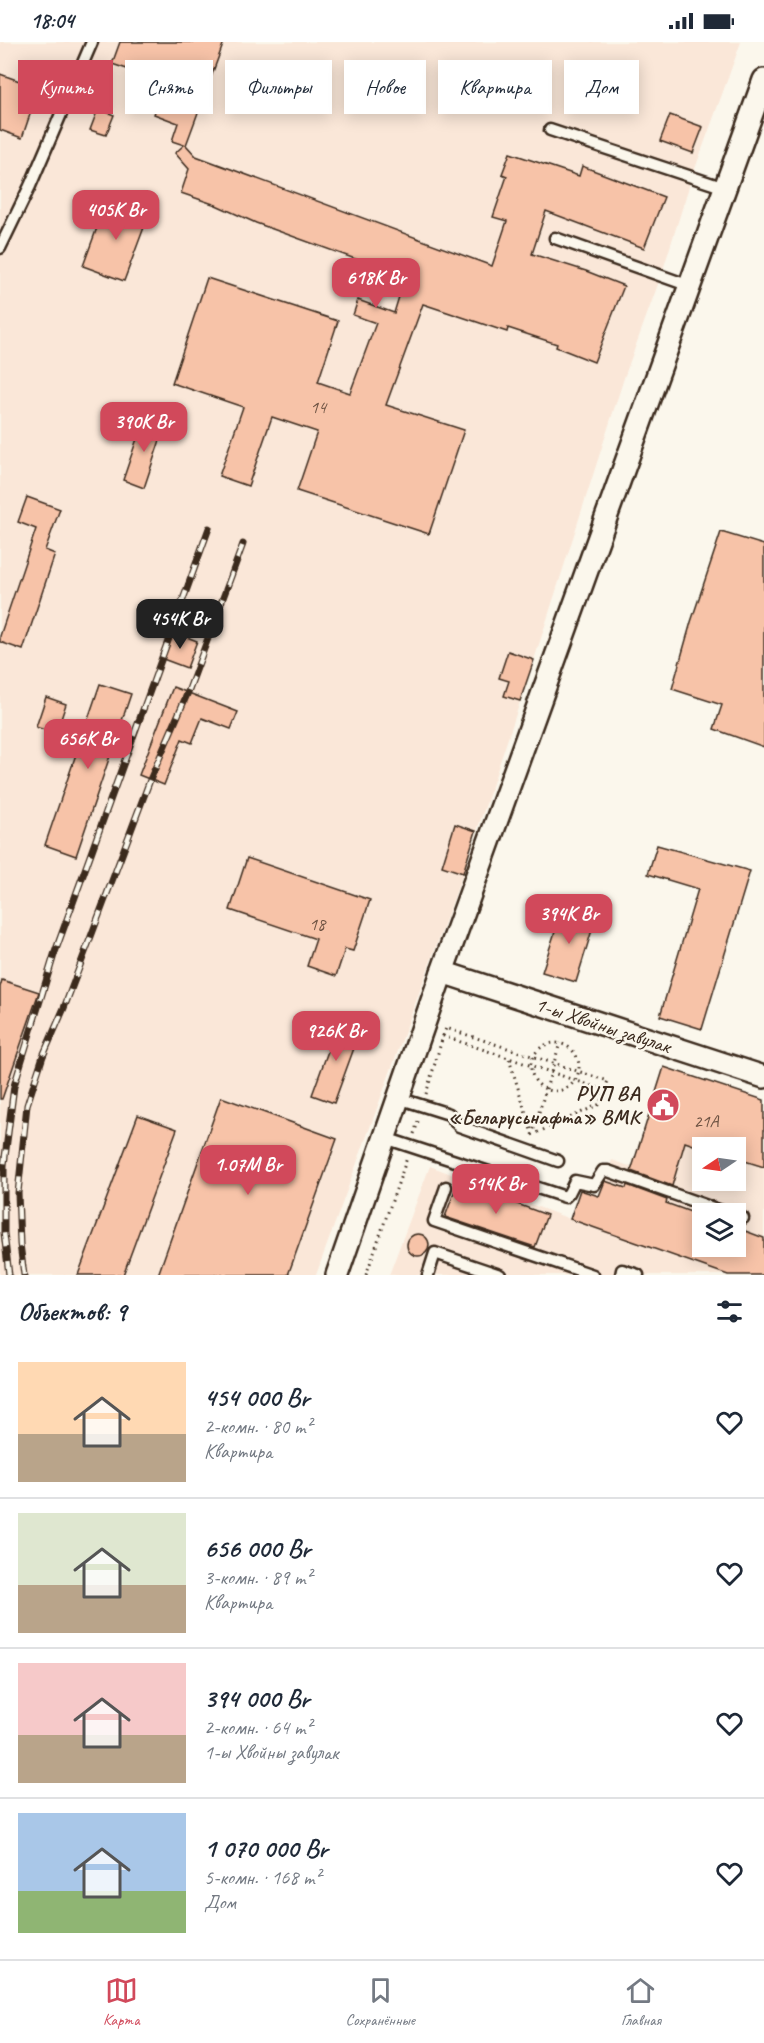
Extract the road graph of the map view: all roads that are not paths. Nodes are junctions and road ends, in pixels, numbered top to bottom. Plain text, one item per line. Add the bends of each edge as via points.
1 (92, 42) edge
2 (764, 80) edge
3 (550, 130) dead end
4 (725, 188) junction
5 (555, 238) dead end
6 (0, 248) edge
7 (690, 286) junction
8 (442, 972) junction
9 (764, 1077) edge
10 (398, 1098) junction
11 (385, 1137) junction
12 (558, 1161) dead end
13 (446, 1187) dead end
14 (699, 1203) edge
15 (337, 1275) edge
16 (428, 1275) edge
17 (500, 1275) edge
18 (593, 1275) edge
19 (621, 1275) edge
20 (638, 1275) edge

1 - 6 lane
2 - 4 street
3 - 4 lane
4 - 7 street
5 - 7 lane
7 - 8 street
8 - 9 street, 1-ы Хвойны завулак
8 - 10 street
10 - 11 street
10 - 12 lane via 449,1114 459,1126
11 - 14 lane via 565,1197 575,1181 594,1185 603,1171 608,1171
11 - 15 street
13 - 18 lane via 434,1221
16 - 17 lane via 435,1253
19 - 20 lane via 622,1270

